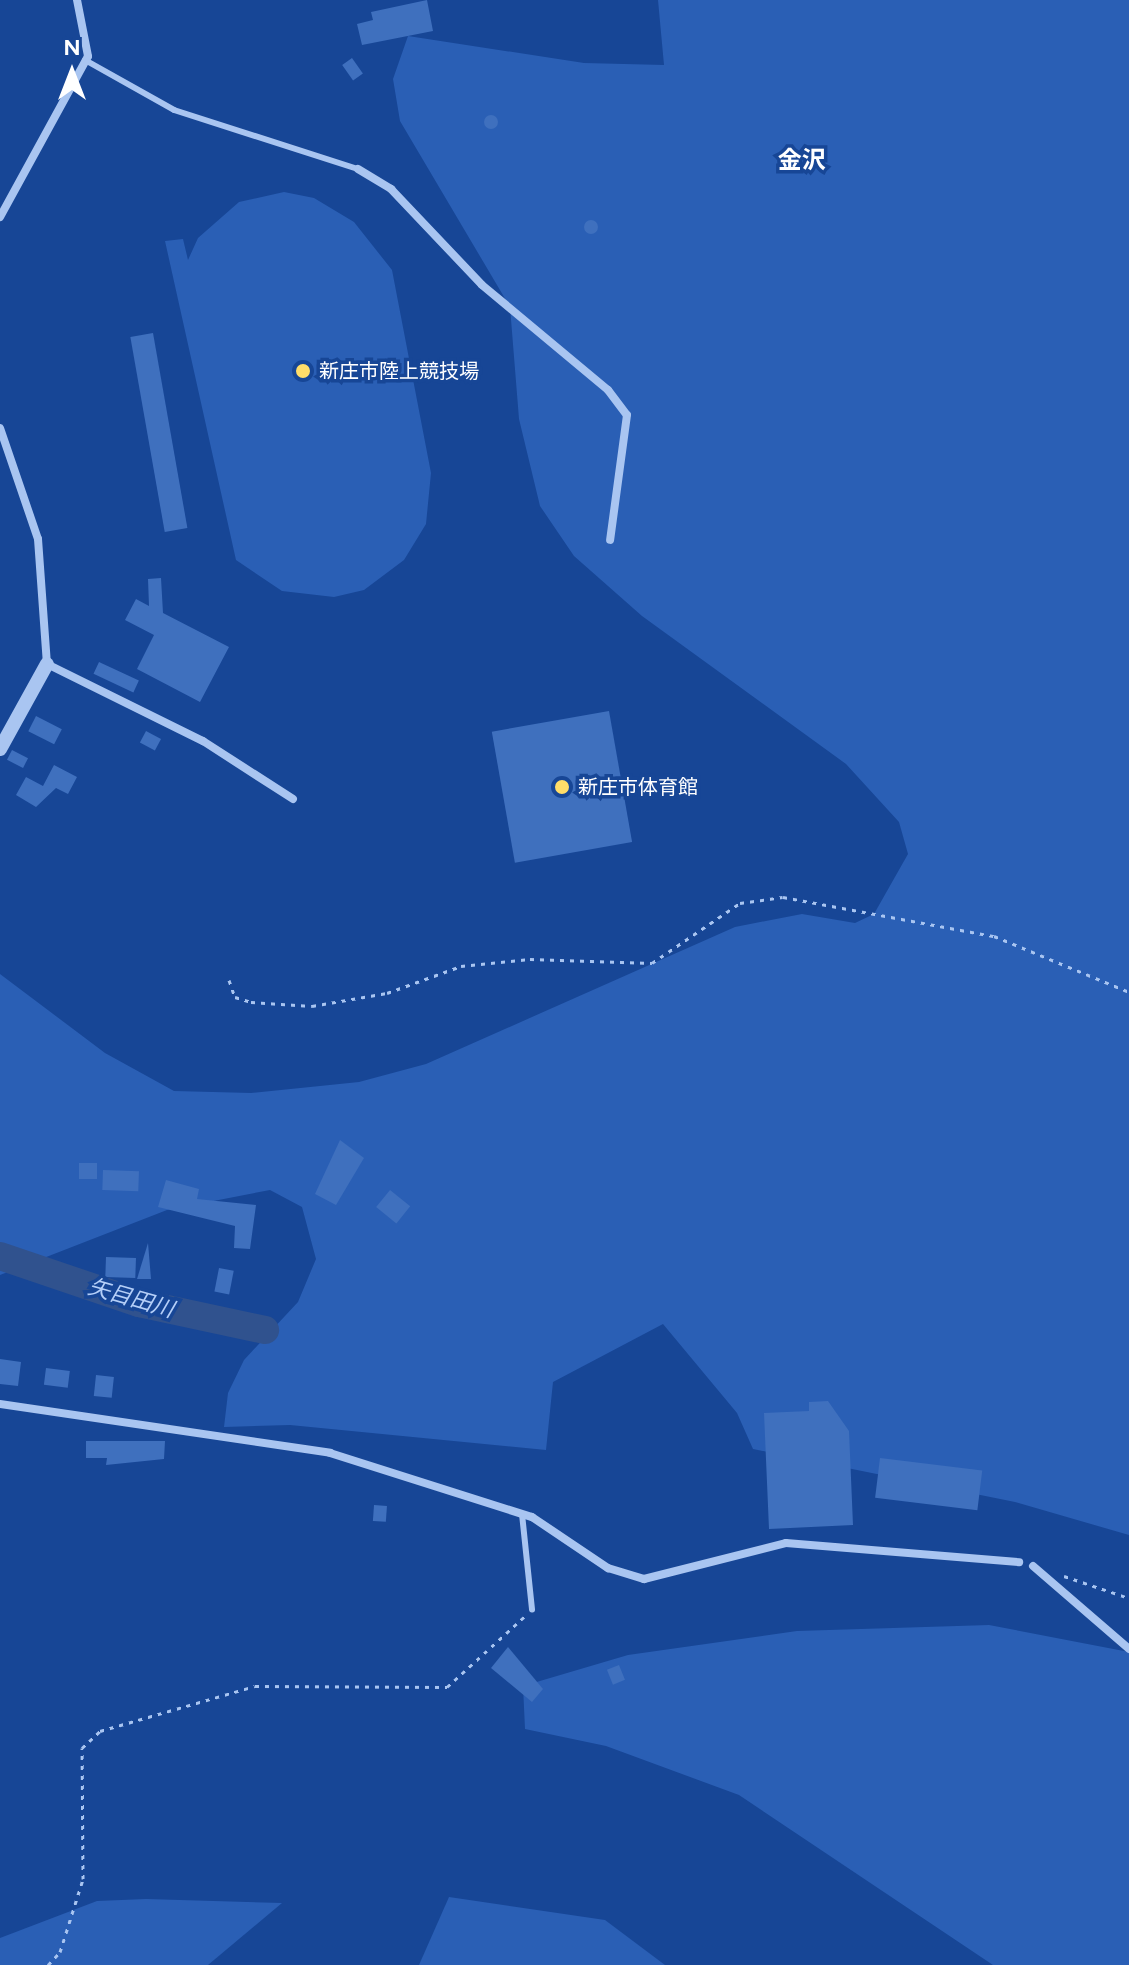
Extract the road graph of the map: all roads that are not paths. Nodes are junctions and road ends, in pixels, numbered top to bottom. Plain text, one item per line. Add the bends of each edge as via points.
1 (77, 0) edge
2 (85, 60) junction
3 (358, 169) joint
4 (0, 217) edge
5 (0, 428) edge
6 (610, 540) dead end
7 (47, 664) junction
8 (0, 749) edge
9 (293, 799) dead end
10 (0, 1404) edge
11 (522, 1514) junction
12 (1019, 1562) dead end
13 (1033, 1566) dead end
14 (532, 1609) road end
15 (1129, 1649) edge

1 - 2 street
2 - 3 lane via 174,110
2 - 4 street
3 - 6 street via 391,189 482,285 608,390 627,415
5 - 7 street via 38,539
7 - 8 street
7 - 9 street via 203,741
10 - 11 street via 330,1453
11 - 12 street via 608,1568 644,1579 786,1543
11 - 14 lane
13 - 15 street

